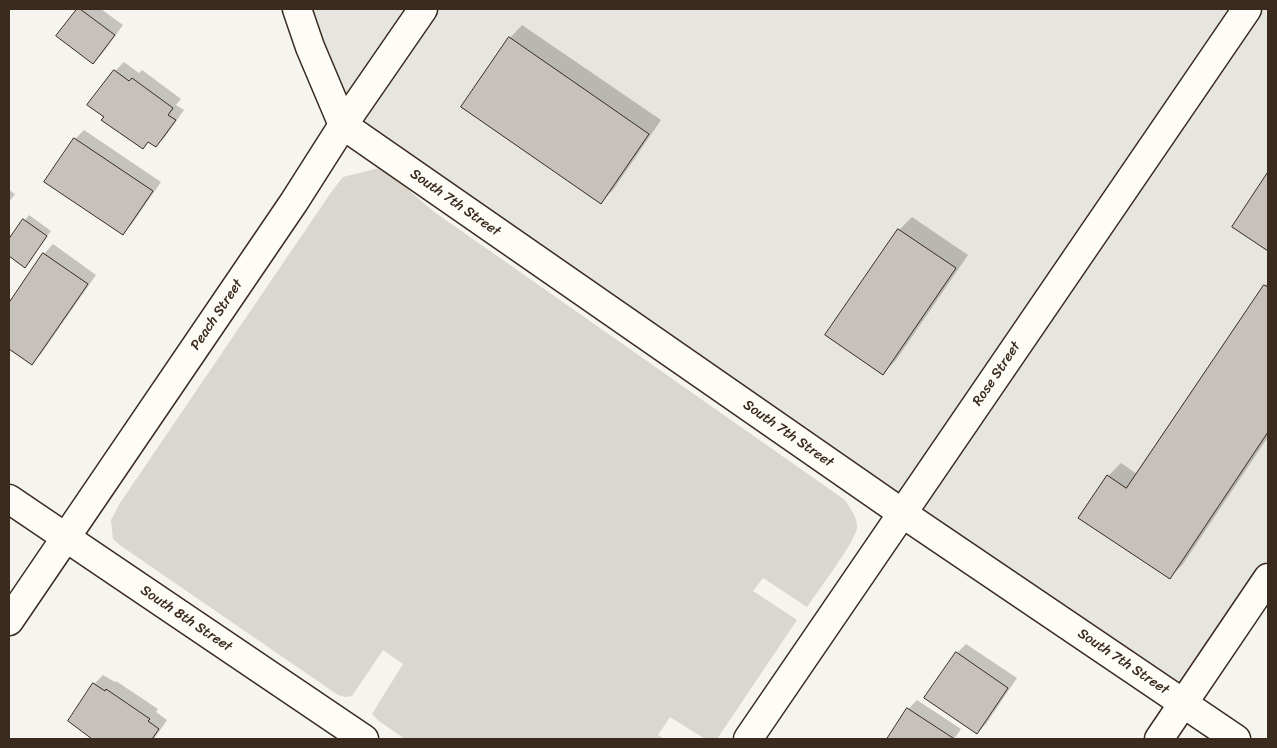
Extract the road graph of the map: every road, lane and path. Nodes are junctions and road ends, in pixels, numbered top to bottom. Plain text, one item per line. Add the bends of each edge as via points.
1 (297, 9) edge
2 (423, 9) edge
3 (1247, 9) edge
4 (343, 125) junction
5 (9, 499) edge
6 (902, 513) junction
7 (65, 537) junction
8 (1268, 578) edge
9 (9, 621) edge
10 (1183, 703) junction
11 (350, 735) edge
12 (748, 739) edge
13 (1159, 739) edge
14 (1236, 739) edge

1 - 4 street
2 - 4 street, Peach Street
3 - 6 street, Rose Street
4 - 6 street, South 7th Street
4 - 7 street, Peach Street
5 - 7 street, South 8th Street
6 - 10 street, South 7th Street
6 - 12 street, Rose Street
7 - 9 street, Peach Street
7 - 11 street, South 8th Street
8 - 10 street
10 - 13 street
10 - 14 street, South 7th Street

